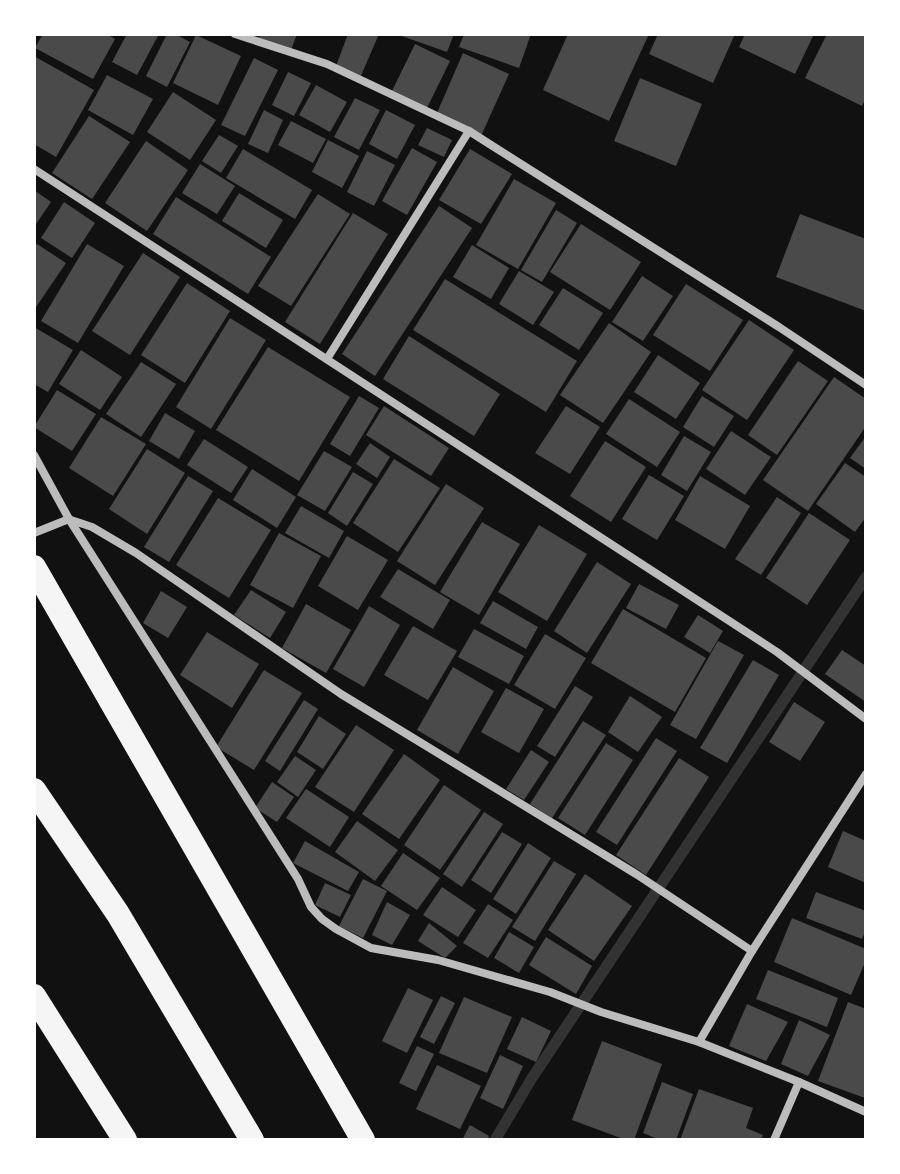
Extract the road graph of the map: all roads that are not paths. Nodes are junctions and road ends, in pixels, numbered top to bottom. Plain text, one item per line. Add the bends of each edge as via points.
1 (235, 34) edge
2 (469, 131) junction
3 (34, 169) edge
4 (327, 359) junction
5 (866, 385) edge
6 (34, 455) edge
7 (69, 519) junction
8 (34, 533) edge
9 (34, 567) edge
10 (866, 719) edge
11 (866, 774) edge
12 (34, 790) edge
13 (752, 951) junction
14 (34, 996) edge
15 (699, 1042) junction
16 (799, 1082) junction
17 (866, 1112) edge
18 (125, 1140) edge
19 (252, 1140) edge
20 (363, 1140) edge
21 (774, 1140) edge

1 - 2 street via 327,64
2 - 4 street
2 - 5 street
3 - 4 street
4 - 10 street via 777,652
6 - 7 street
7 - 8 street
7 - 13 street via 136,553 341,694
7 - 15 street via 322,919 371,948 438,960 550,992
9 - 20 highway
11 - 13 street
12 - 19 highway via 118,914
13 - 15 street
14 - 18 highway
15 - 16 street
16 - 17 street
16 - 21 street

